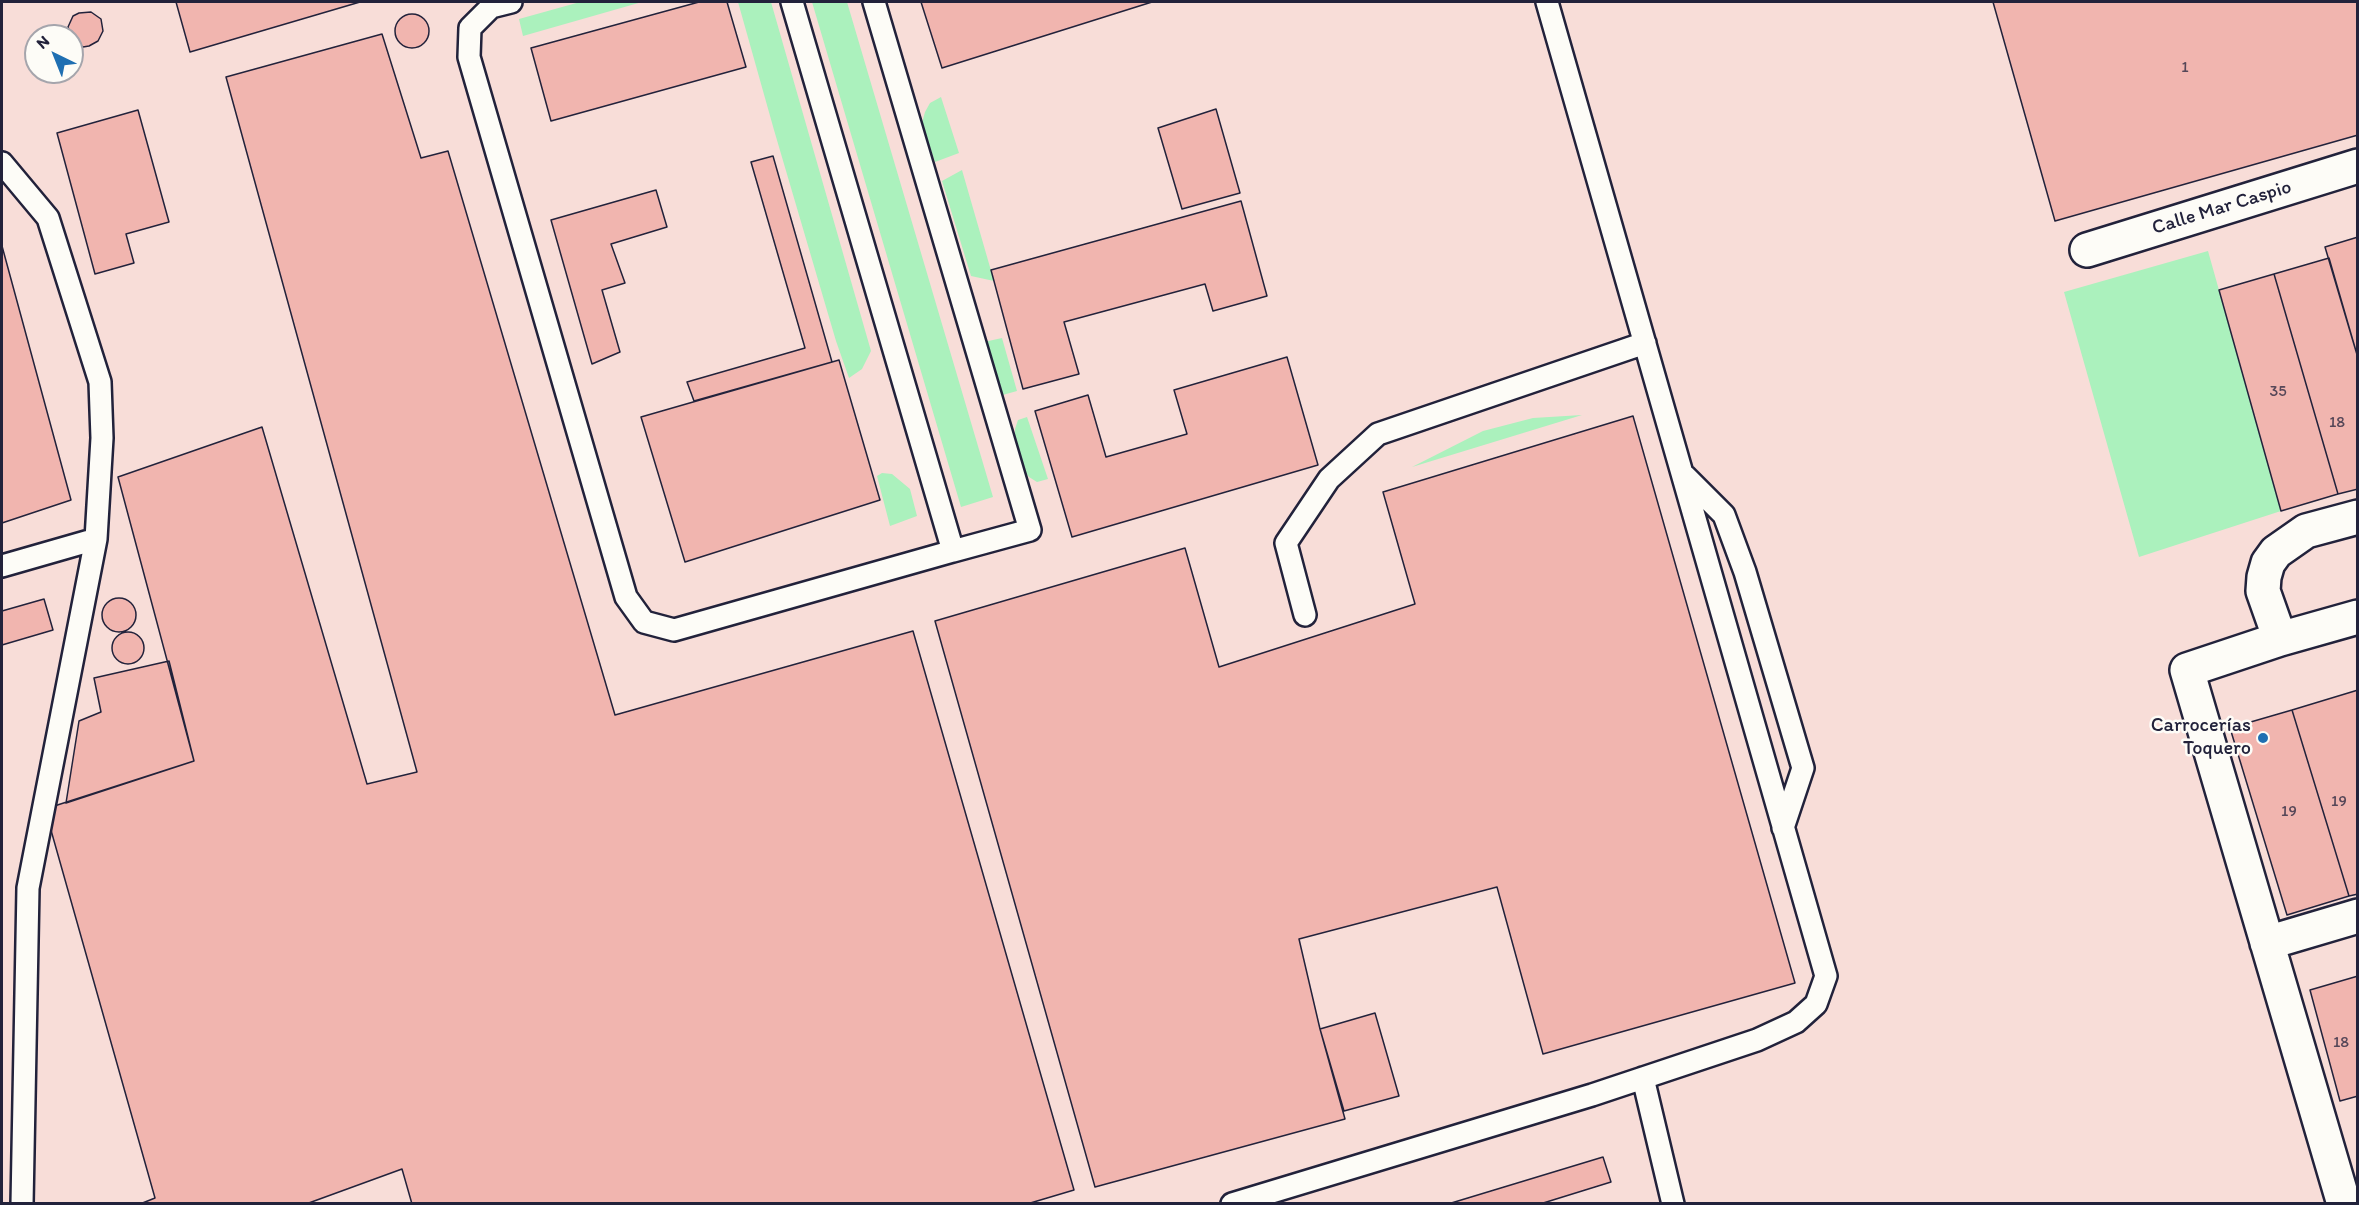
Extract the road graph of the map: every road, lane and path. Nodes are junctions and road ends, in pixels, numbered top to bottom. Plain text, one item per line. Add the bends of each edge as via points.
1 (511, 2) edge
2 (792, 2) edge
3 (874, 2) edge
4 (1547, 2) edge
5 (2, 163) edge
6 (2358, 166) edge
7 (2087, 250) dead end
8 (1645, 343) junction
9 (1683, 474) junction
10 (2358, 518) edge
11 (96, 539) junction
12 (953, 551) junction
13 (2, 566) edge
14 (1305, 615) dead end
15 (2358, 616) edge
16 (2280, 639) junction
17 (1783, 828) junction
18 (2358, 916) edge
19 (2267, 943) junction
20 (1643, 1078) junction
21 (22, 1203) edge
22 (1232, 1203) edge
23 (1673, 1203) edge
24 (2344, 1203) edge

1 - 12 lane via 491,7 470,28 469,57 626,597 644,622 674,630
2 - 12 lane
3 - 12 lane via 1030,530
4 - 8 lane
5 - 11 lane via 48,218 100,382 102,438
6 - 7 street, Calle Mar Caspio
8 - 9 lane
8 - 14 lane via 1377,434 1329,479 1286,543
9 - 17 lane
9 - 17 lane via 1724,515 1745,572 1803,768
10 - 16 street via 2306,531 2268,563 2263,591
11 - 13 lane
11 - 21 lane via 28,888
15 - 16 street
16 - 19 street via 2187,670
17 - 20 lane via 1826,976 1816,1004 1796,1022 1757,1040
18 - 19 street
19 - 24 street
20 - 22 lane
20 - 23 lane

